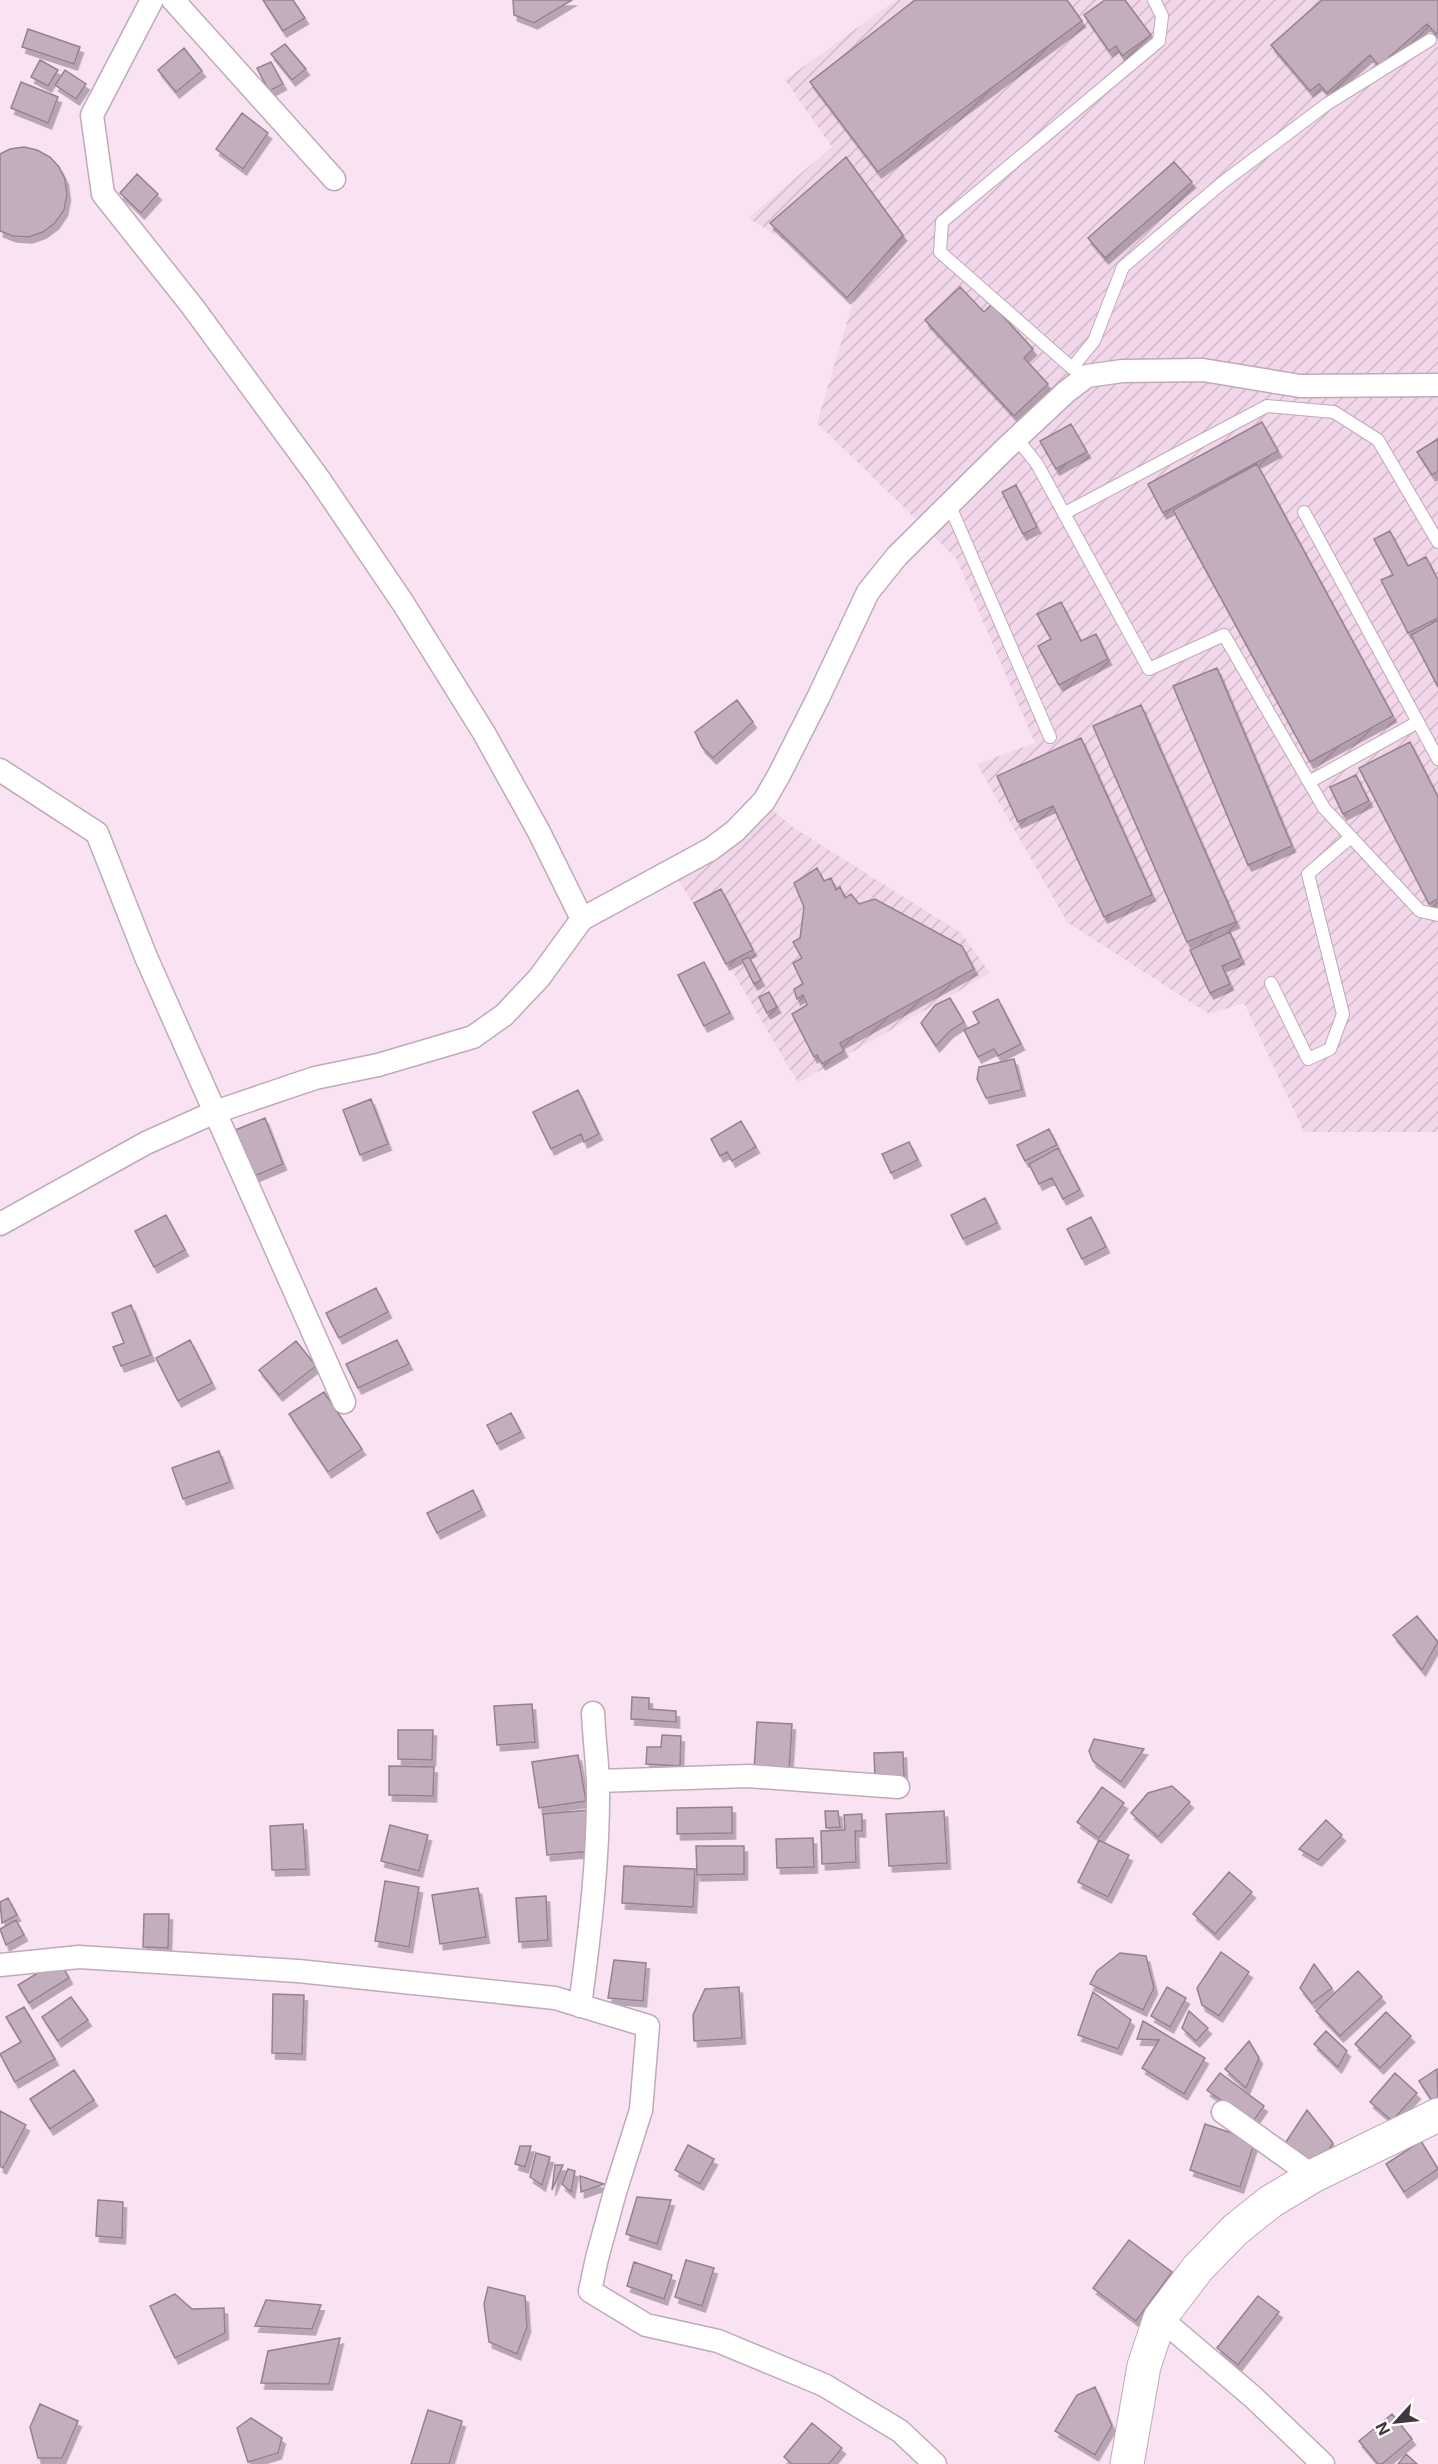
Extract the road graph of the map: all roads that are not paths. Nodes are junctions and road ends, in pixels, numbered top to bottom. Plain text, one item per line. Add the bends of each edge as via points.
1 (173, 0) edge
2 (1154, 0) edge
3 (154, 3) edge
4 (1430, 40) dead end
5 (334, 179) dead end
6 (1080, 372) junction
7 (1438, 385) edge
8 (1017, 439) junction
9 (949, 504) junction
10 (1304, 512) dead end
11 (1065, 513) junction
12 (1438, 542) edge
13 (1418, 722) junction
14 (1050, 736) dead end
15 (1438, 759) edge
16 (0, 770) edge
17 (1309, 782) junction
18 (1351, 837) junction
19 (1438, 915) edge
20 (582, 919) junction
21 (1271, 982) dead end
22 (215, 1112) junction
23 (0, 1224) edge
24 (344, 1402) dead end
25 (593, 1713) dead end
26 (598, 1781) junction
27 (898, 1787) dead end
28 (0, 1965) edge
29 (580, 2006) junction
30 (1223, 2112) dead end
31 (1438, 2115) edge
32 (1312, 2176) junction
33 (1160, 2318) junction
34 (935, 2464) edge
35 (1127, 2464) edge
36 (1323, 2464) edge

1 - 5 street
2 - 6 lane via 1162,16 1159,41 942,222 940,252
3 - 20 street via 92,115 104,194 320,479 403,603 484,733
4 - 6 lane via 1327,104 1222,183 1123,267
6 - 7 street via 1203,369 1300,386
6 - 8 street via 1066,392
8 - 9 street
8 - 11 lane via 1037,464
9 - 14 lane
9 - 20 street via 897,556 868,592 764,801 711,849
10 - 13 lane
11 - 12 lane via 1267,406 1334,412 1378,440
11 - 17 lane via 1149,669 1224,635
13 - 15 lane
13 - 17 lane
16 - 22 street via 98,833 146,957
17 - 18 lane via 1324,808
18 - 19 lane via 1420,911
18 - 21 lane via 1308,874 1343,1014 1330,1049 1308,1059
20 - 22 street via 540,978 504,1015 473,1037 378,1065 315,1078
22 - 23 street via 146,1143
22 - 24 street
25 - 26 street
26 - 27 street via 748,1776
26 - 29 street via 592,1906
28 - 29 street via 79,1957 298,1971 555,1998
29 - 34 street via 648,2026 641,2110 590,2291 646,2325 718,2341 825,2385 900,2431
30 - 32 street
31 - 32 street
32 - 33 street via 1235,2230 1198,2268
33 - 35 street via 1144,2366
33 - 36 street via 1253,2397

